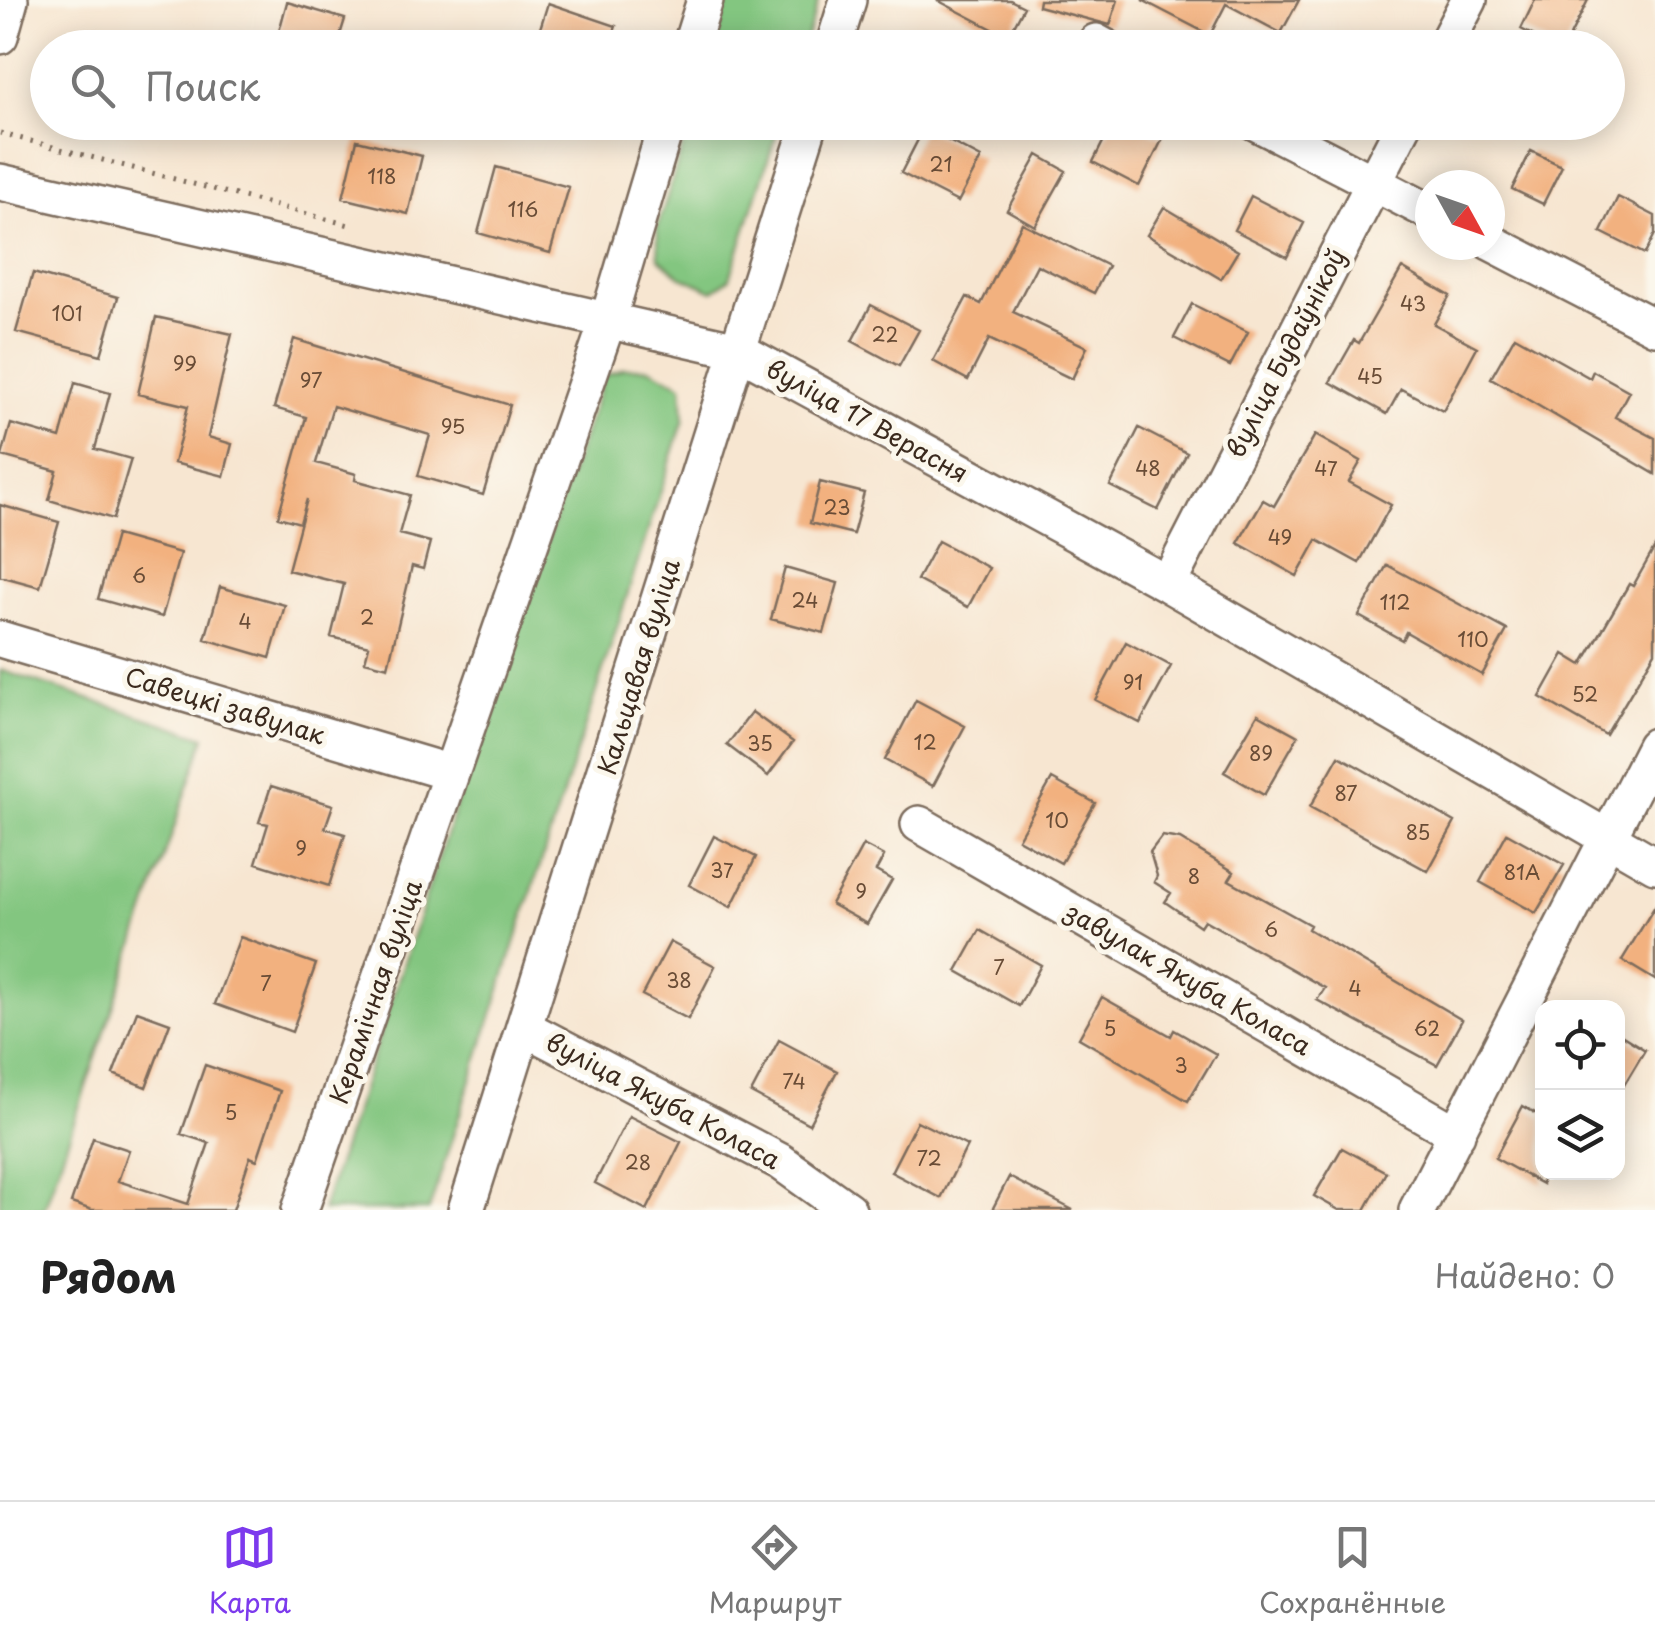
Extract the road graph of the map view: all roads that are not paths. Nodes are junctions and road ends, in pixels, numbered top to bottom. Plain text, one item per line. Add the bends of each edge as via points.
1 (10, 0) edge
2 (705, 0) edge
3 (848, 0) edge
4 (1469, 0) edge
5 (696, 30) edge
6 (839, 30) edge
7 (1453, 30) edge
8 (0, 36) edge
9 (662, 140) edge
10 (804, 140) edge
11 (1290, 140) edge
12 (1396, 140) edge
13 (0, 182) edge
14 (1374, 183) junction
15 (1415, 204) edge
16 (1505, 250) edge
17 (606, 322) junction
18 (1655, 327) edge
19 (738, 350) junction
20 (1168, 584) junction
21 (0, 641) edge
22 (1655, 746) edge
23 (451, 773) junction
24 (919, 824) dead end
25 (1610, 839) junction
26 (1655, 865) edge
27 (525, 1028) junction
28 (1457, 1134) junction
29 (300, 1210) edge
30 (466, 1210) edge
31 (848, 1210) edge
32 (1417, 1210) edge

1 - 8 street
2 - 5 street
3 - 6 street
4 - 7 street
9 - 17 street, Керамічная вуліца
10 - 19 street, Кальцавая вуліца
11 - 14 street
12 - 14 street, вуліца Будаўнікоў
13 - 17 street, вуліца 17 Верасня
14 - 15 street
14 - 20 street, вуліца Будаўнікоў
16 - 18 street
17 - 19 street, вуліца 17 Верасня
17 - 23 street, Керамічная вуліца
19 - 20 street, вуліца 17 Верасня
19 - 27 street, Кальцавая вуліца
20 - 25 street, вуліца 17 Верасня
21 - 23 street, Савецкі завулак
22 - 25 street
23 - 29 street, Керамічная вуліца
24 - 28 street, завулак Якуба Коласа
25 - 26 street, вуліца 17 Верасня
25 - 28 street
27 - 30 street, Кальцавая вуліца
27 - 31 street, вуліца Якуба Коласа via 782,1162
28 - 32 street

